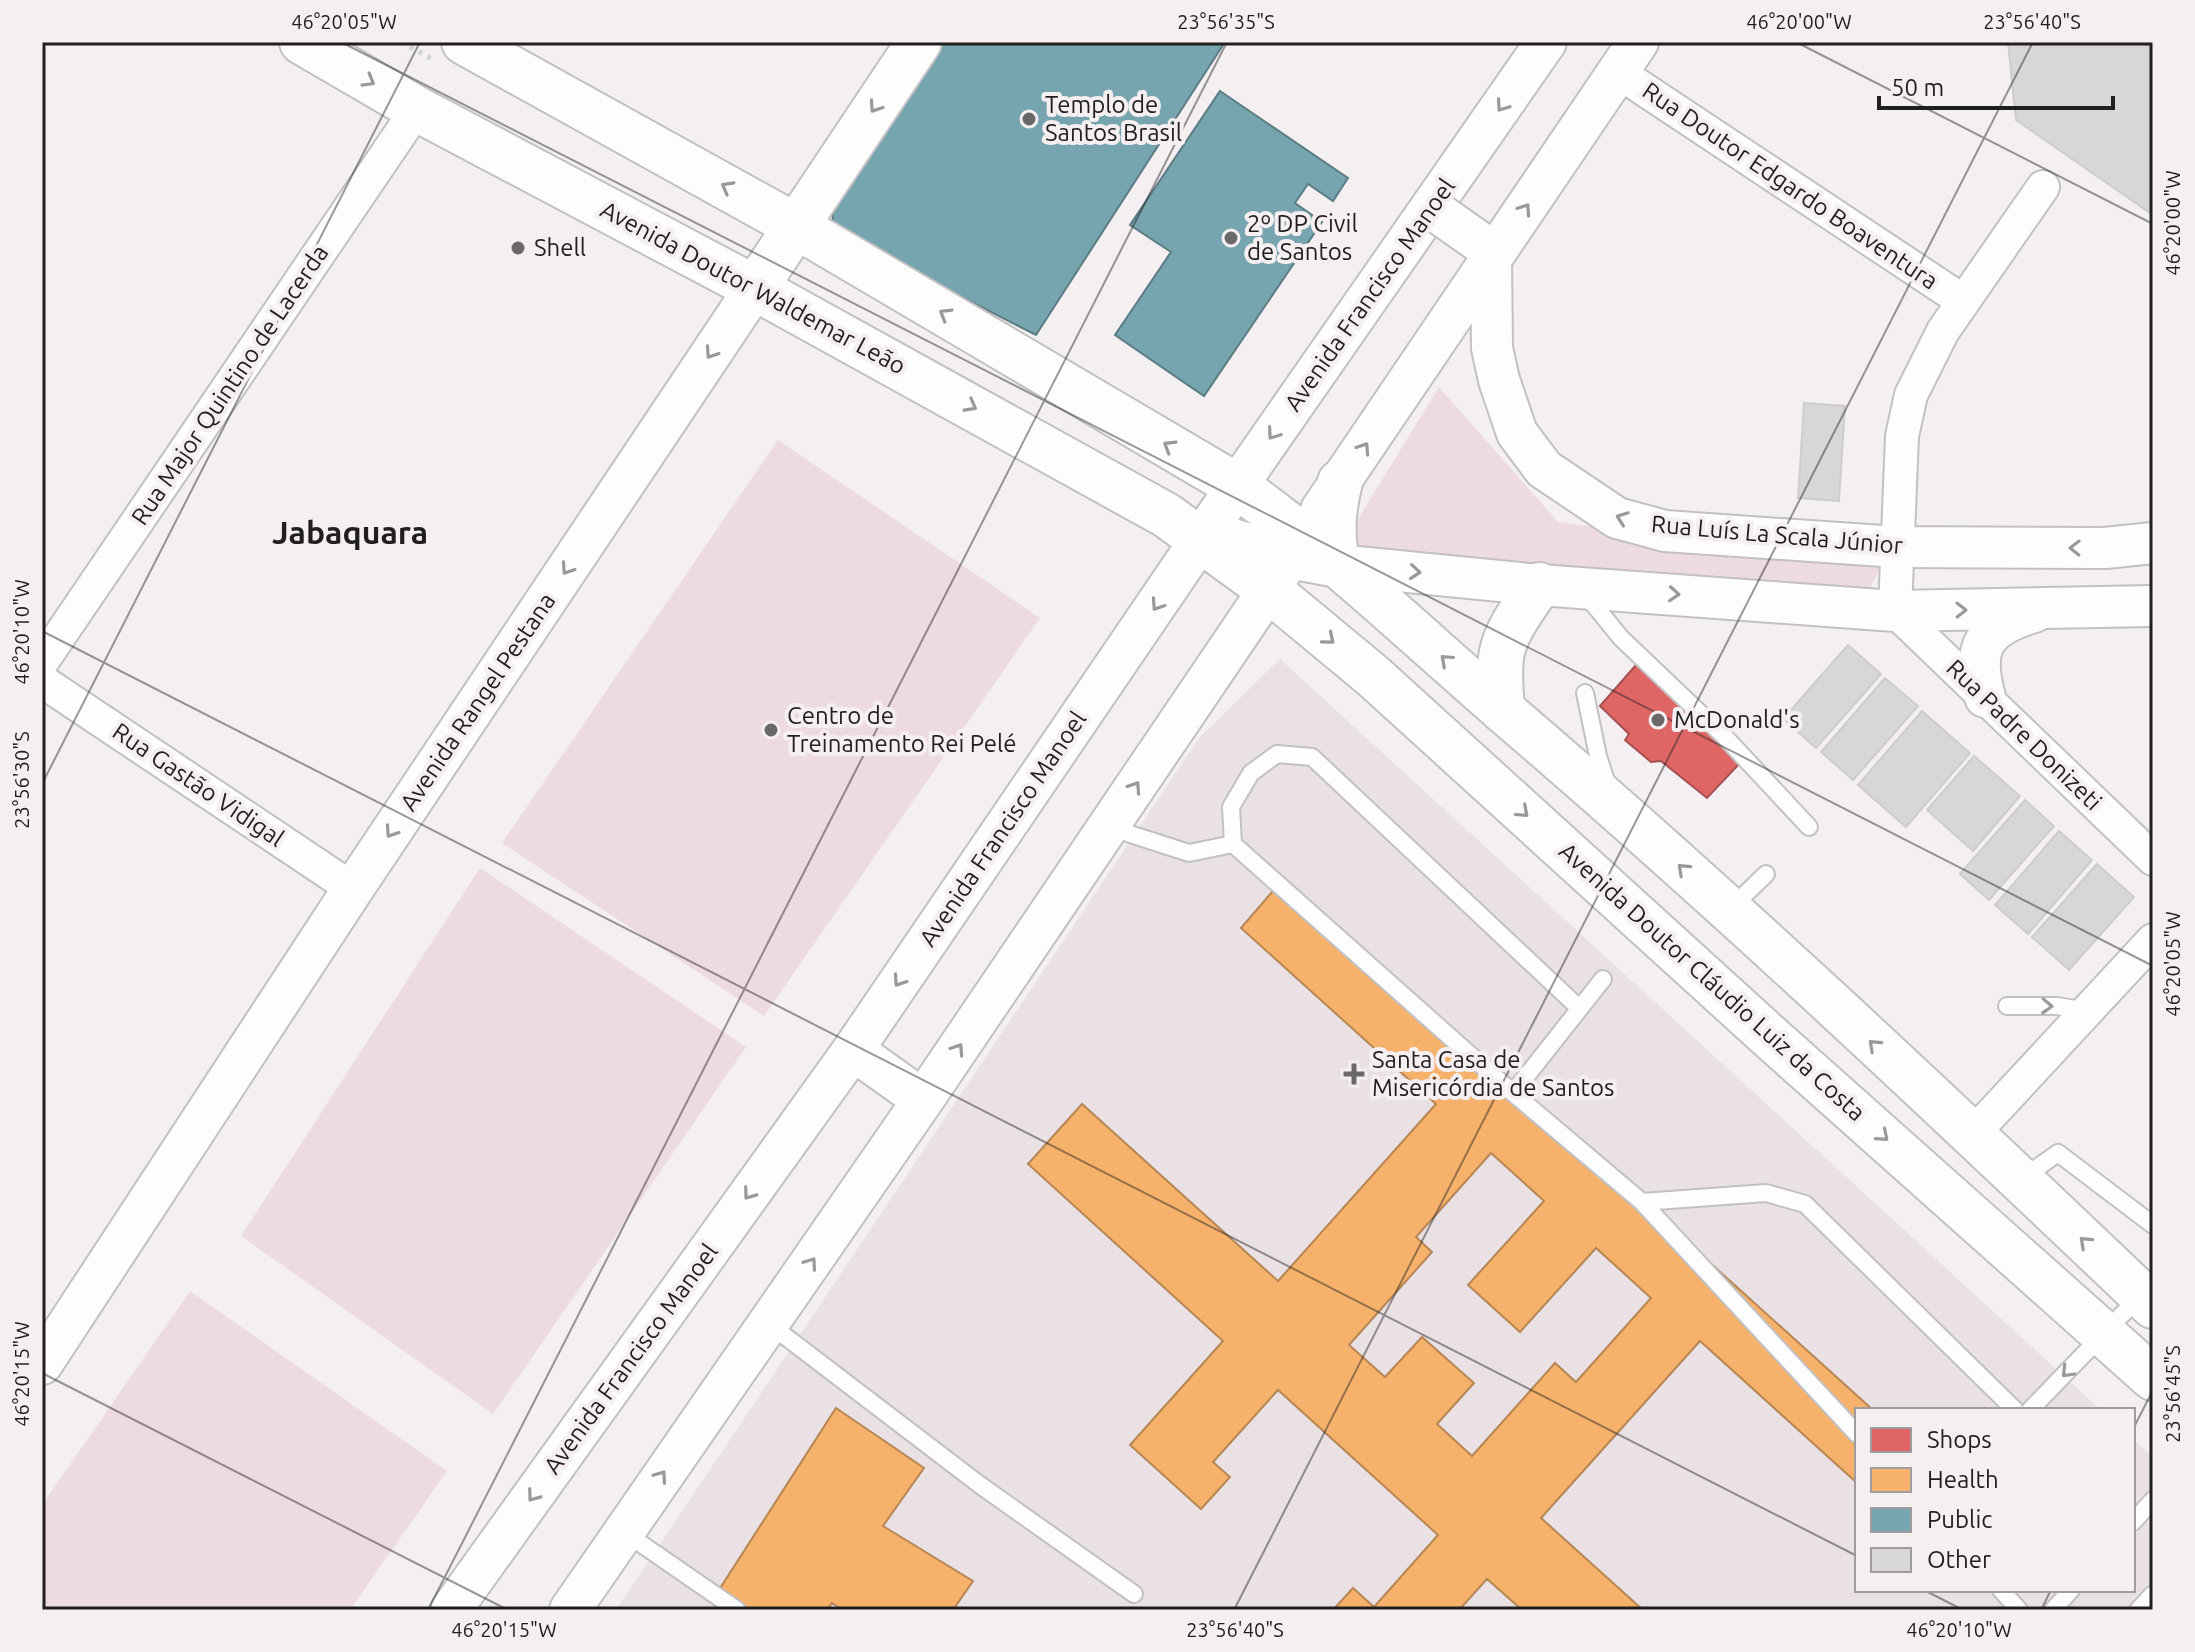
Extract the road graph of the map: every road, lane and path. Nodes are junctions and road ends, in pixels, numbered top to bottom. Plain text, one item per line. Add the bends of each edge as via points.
1 (302, 42) edge
2 (919, 42) edge
3 (1546, 42) edge
4 (467, 43) edge
5 (1628, 57) edge
6 (417, 109) junction
7 (2043, 187) dead end
8 (1436, 211) junction
9 (794, 225) junction
10 (1489, 251) junction
11 (755, 288) junction
12 (1963, 301) junction
13 (1340, 482) junction
14 (1237, 486) junction
15 (1203, 537) junction
16 (2153, 543) edge
17 (1897, 547) junction
18 (1288, 560) junction
19 (1337, 565) junction
20 (1559, 586) junction
21 (2153, 606) edge
22 (2045, 609) junction
23 (1895, 611) junction
24 (42, 662) edge
25 (42, 681) edge
26 (1585, 693) dead end
27 (1985, 697) junction
28 (1502, 710) junction
29 (1614, 805) junction
30 (1111, 823) junction
31 (1809, 827) dead end
32 (1233, 844) junction
33 (2153, 859) edge
34 (1766, 874) dead end
35 (353, 889) junction
36 (1729, 910) junction
37 (2153, 940) edge
38 (1603, 979) dead end
39 (2007, 1006) dead end
40 (1579, 1008) junction
41 (2087, 1011) junction
42 (856, 1052) junction
43 (1513, 1093) junction
44 (916, 1095) junction
45 (1972, 1135) junction
46 (2019, 1180) junction
47 (1642, 1202) junction
48 (2153, 1225) edge
49 (2147, 1301) edge
50 (769, 1324) junction
51 (2104, 1333) junction
52 (42, 1364) edge
53 (2153, 1378) edge
54 (2013, 1408) edge
55 (2032, 1408) edge
56 (1855, 1432) edge
57 (2153, 1500) edge
58 (2135, 1520) edge
59 (623, 1531) junction
60 (2003, 1592) edge
61 (2069, 1592) edge
62 (1134, 1594) dead end
63 (2153, 1594) edge
64 (451, 1610) edge
65 (570, 1610) edge
66 (737, 1610) edge
67 (2019, 1610) edge
68 (2053, 1610) edge
69 (2138, 1610) edge

1 -> 6 main road, Avenida Doutor Waldemar Leão
2 -> 9 main road, Avenida Rangel Pestana
3 -> 8 street, Avenida Francisco Manoel
9 -> 4 main road
10 -> 5 street
5 - 12 street, Rua Doutor Edgardo Boaventura
6 - 11 main road, Avenida Doutor Waldemar Leão
6 - 24 street, Rua Major Quintino de Lacerda
7 - 12 street
8 - 10 street, bridge
8 -> 14 street, Avenida Francisco Manoel
9 - 11 main road, Avenida Rangel Pestana
14 -> 9 main road
13 -> 10 street
17 -> 10 street, Rua Luís La Scala Júnior via 1665,531 1617,518 1544,469 1517,433 1499,380 1492,348
11 -> 15 main road, Avenida Doutor Waldemar Leão
11 -> 35 street, Avenida Rangel Pestana
12 - 17 street via 1920,374 1906,414
13 - 18 street
13 - 19 main road via 1332,531
14 - 15 street, Avenida Francisco Manoel
14 - 18 main road
15 - 18 main road, Avenida Doutor Waldemar Leão
15 -> 42 street, Avenida Francisco Manoel
16 -> 17 street, Rua Luís La Scala Júnior via 2105,548
17 - 23 street
18 - 19 main road
30 -> 18 street
18 -> 51 main road, Avenida Doutor Cláudio Luiz da Costa via 1373,676
19 -> 20 street
28 -> 19 main road
20 -> 23 street
20 - 28 main road via 1514,625 1502,650
20 - 31 lane via 1725,737
21 - 22 street
23 -> 22 street
22 - 27 street via 2014,619 1988,639 1978,661
23 - 27 street, Rua Padre Donizeti
25 - 35 street, Rua Gastão Vidigal
26 - 29 lane
27 - 33 street, Rua Padre Donizeti
28 - 29 main road
36 -> 29 main road
30 - 32 lane via 1189,853
44 -> 30 street
32 - 40 lane via 1231,807 1251,773 1277,754 1312,757
32 - 43 lane
34 - 36 lane
35 - 52 street, Avenida Rangel Pestana
45 -> 36 main road
37 - 41 street
38 - 40 lane
39 -> 41 lane
40 - 43 lane
41 - 45 street
42 - 44 street
42 -> 64 street, Avenida Francisco Manoel
43 - 47 lane
50 -> 44 street
45 - 46 main road
46 - 48 lane via 2058,1153
49 -> 46 main road
47 - 54 lane via 1766,1193 1805,1204
47 - 56 lane
49 - 51 lane
59 -> 50 street
50 - 62 lane
51 - 53 main road, Avenida Doutor Cláudio Luiz da Costa
51 -> 55 lane
57 - 58 lane
59 - 65 street
59 - 66 lane
60 - 67 lane
61 - 68 lane
63 - 69 lane

